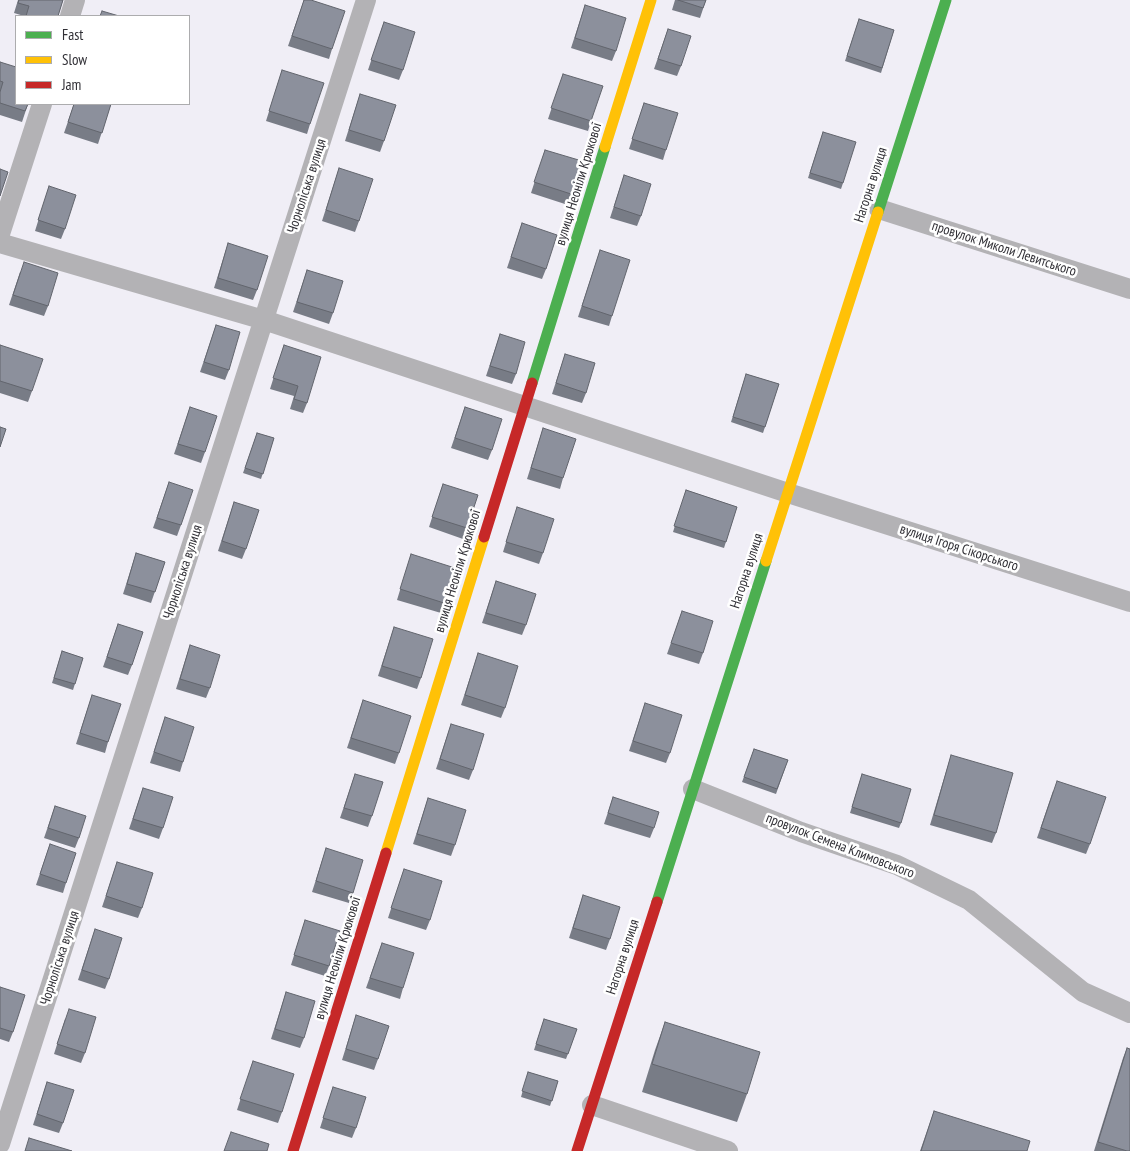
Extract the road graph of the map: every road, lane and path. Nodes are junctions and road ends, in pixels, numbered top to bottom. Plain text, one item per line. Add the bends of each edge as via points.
1 (75, 0) edge
2 (366, 0) edge
3 (651, 0) edge
4 (946, 0) edge
5 (70, 15) edge
6 (42, 105) edge
7 (879, 209) junction
8 (0, 234) edge
9 (0, 243) edge
10 (1130, 289) edge
11 (264, 320) junction
12 (525, 407) junction
13 (788, 493) junction
14 (1130, 602) edge
15 (693, 788) junction
16 (1130, 1013) edge
17 (592, 1105) junction
18 (0, 1144) edge
19 (293, 1151) edge
20 (577, 1151) edge
21 (728, 1151) edge

1 - 5 street
2 - 11 street, Чорноліська вулиця
3 - 12 street, вулиця Неоніли Крюкової
4 - 7 street, Нагорна вулиця
6 - 8 street
7 - 10 street, провулок Миколи Левитського
7 - 13 street, Нагорна вулиця
9 - 11 street, вулиця Ігоря Сікорського
11 - 12 street, вулиця Ігоря Сікорського
11 - 18 street, Чорноліська вулиця
12 - 13 street, вулиця Ігоря Сікорського
12 - 19 street, вулиця Неоніли Крюкової
13 - 14 street, вулиця Ігоря Сікорського
13 - 15 street, Нагорна вулиця
15 - 16 street, провулок Семена Климовського via 801,832 897,865 969,900 1083,992
15 - 17 street, Нагорна вулиця
17 - 20 street, Нагорна вулиця
17 - 21 street

